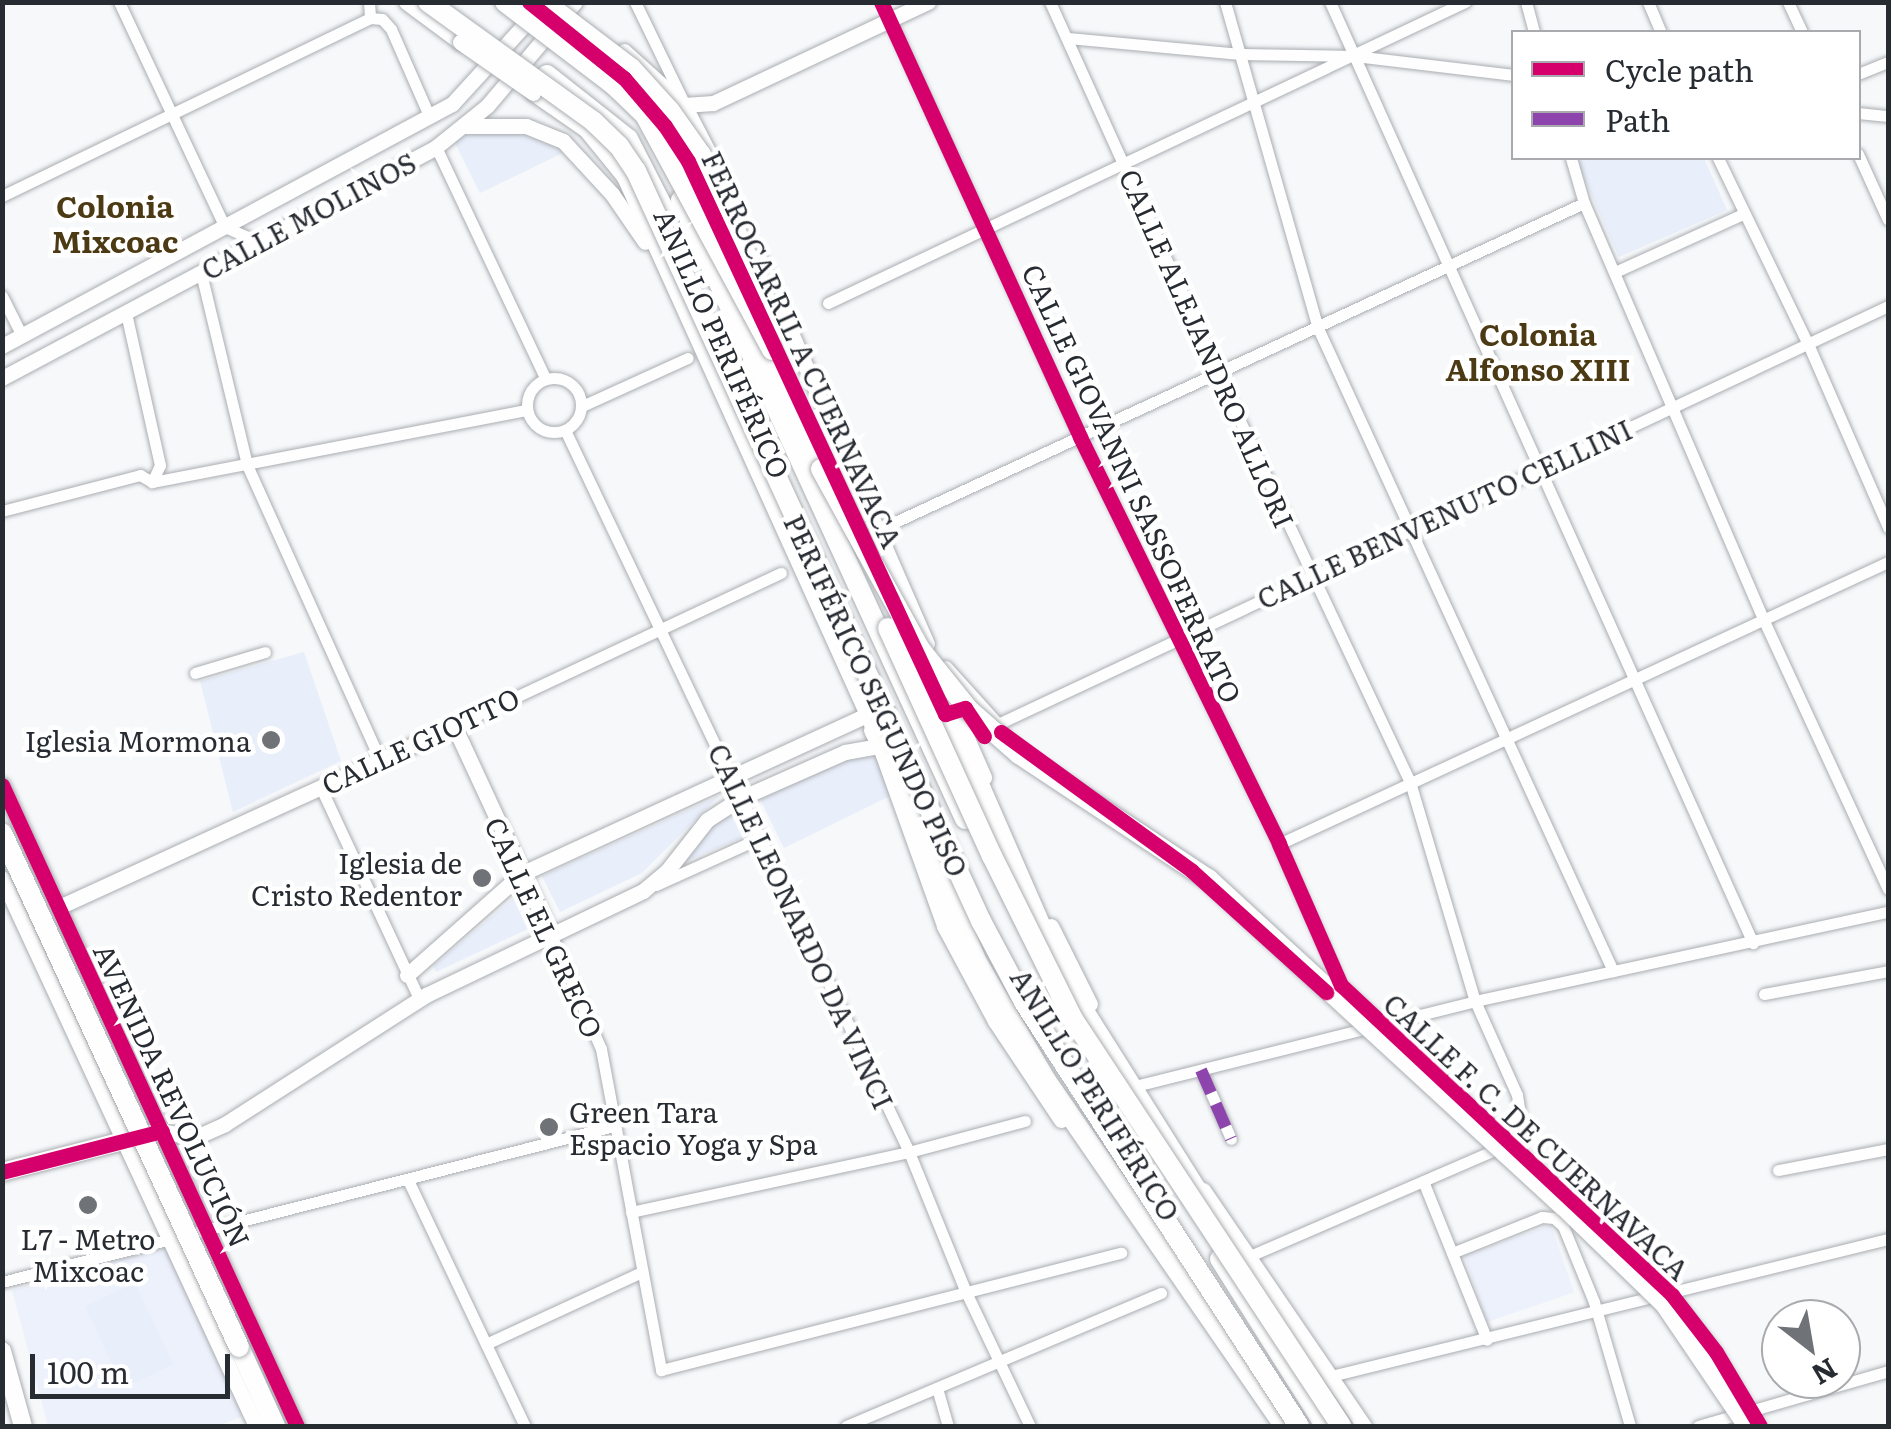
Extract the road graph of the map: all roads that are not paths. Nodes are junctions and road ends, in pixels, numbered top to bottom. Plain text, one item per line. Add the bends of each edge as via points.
1 (119, 2) edge
2 (369, 2) edge
3 (406, 2) edge
4 (428, 2) edge
5 (444, 2) edge
6 (490, 2) edge
7 (505, 2) edge
8 (545, 2) edge
9 (556, 2) edge
10 (575, 2) edge
11 (635, 2) edge
12 (881, 2) edge
13 (928, 2) edge
14 (1050, 2) edge
15 (1225, 2) edge
16 (1330, 2) edge
17 (1465, 2) edge
18 (1526, 2) edge
19 (1648, 2) edge
20 (1788, 2) edge
21 (370, 18) junction
22 (890, 20) junction
23 (1533, 30) edge
24 (1660, 30) edge
25 (1801, 30) edge
26 (1068, 38) junction
27 (1240, 54) junction
28 (1355, 56) junction
29 (1888, 62) edge
30 (1861, 73) edge
31 (1511, 74) edge
32 (1251, 102) junction
33 (684, 105) junction
34 (1861, 114) edge
35 (1888, 116) edge
36 (171, 117) junction
37 (430, 118) junction
38 (466, 126) junction
39 (436, 148) junction
40 (1572, 160) edge
41 (1719, 160) edge
42 (1861, 160) edge
43 (1123, 161) junction
44 (2, 196) edge
45 (1584, 202) junction
46 (1743, 214) junction
47 (1888, 220) edge
48 (225, 227) junction
49 (986, 228) junction
50 (258, 242) junction
51 (1448, 265) junction
52 (1615, 272) junction
53 (201, 273) junction
54 (2, 296) edge
55 (678, 299) junction
56 (828, 303) dead end
57 (1888, 306) edge
58 (126, 313) junction
59 (1317, 326) junction
60 (22, 336) junction
61 (1808, 344) junction
62 (2, 346) edge
63 (772, 350) junction
64 (688, 358) dead end
65 (1217, 372) junction
66 (2, 378) edge
67 (545, 378) junction
68 (582, 406) junction
69 (1675, 406) junction
70 (526, 410) junction
71 (565, 430) junction
72 (1080, 437) junction
73 (247, 465) junction
74 (1543, 468) junction
75 (821, 469) junction
76 (152, 482) junction
77 (2, 511) edge
78 (1888, 527) edge
79 (1408, 528) junction
80 (880, 530) junction
81 (1888, 562) edge
82 (781, 573) dead end
83 (1311, 575) junction
84 (1765, 623) junction
85 (662, 628) junction
86 (888, 628) junction
87 (1176, 637) junction
88 (925, 640) junction
89 (265, 652) dead end
90 (195, 673) dead end
91 (1636, 677) junction
92 (454, 726) junction
93 (877, 726) junction
94 (1505, 738) junction
95 (380, 759) junction
96 (731, 779) junction
97 (1410, 782) junction
98 (2, 784) edge
99 (320, 786) junction
100 (741, 798) junction
101 (2, 832) edge
102 (760, 838) junction
103 (1279, 844) junction
104 (521, 874) junction
105 (2, 878) edge
106 (1888, 890) edge
107 (643, 891) junction
108 (59, 906) junction
109 (1888, 912) edge
110 (551, 936) junction
111 (1753, 943) junction
112 (1612, 970) junction
113 (1888, 971) edge
114 (407, 975) junction
115 (1341, 985) joint
116 (1764, 994) dead end
117 (419, 998) junction
118 (1475, 1001) junction
119 (1382, 1024) junction
120 (1201, 1070) junction
121 (1135, 1086) junction
122 (1025, 1120) dead end
123 (614, 1126) junction
124 (162, 1130) junction
125 (1231, 1139) dead end
126 (125, 1140) junction
127 (1510, 1143) junction
128 (1888, 1149) edge
129 (909, 1152) junction
130 (1778, 1170) dead end
131 (2, 1172) edge
132 (408, 1180) junction
133 (1423, 1181) junction
134 (631, 1212) junction
135 (206, 1227) junction
136 (169, 1237) junction
137 (1888, 1238) edge
138 (1121, 1253) dead end
139 (1452, 1253) junction
140 (1247, 1257) junction
141 (642, 1272) junction
142 (2, 1282) edge
143 (965, 1290) junction
144 (1161, 1293) dead end
145 (1672, 1295) junction
146 (1597, 1312) junction
147 (1488, 1340) junction
148 (486, 1344) junction
149 (2, 1352) edge
150 (1000, 1361) junction
151 (1888, 1370) edge
152 (1331, 1376) junction
153 (937, 1388) junction
154 (1303, 1391) junction
155 (1750, 1418) edge
156 (23, 1426) edge
157 (256, 1426) edge
158 (275, 1426) edge
159 (297, 1426) edge
160 (525, 1426) edge
161 (846, 1426) edge
162 (948, 1426) edge
163 (1030, 1426) edge
164 (1275, 1426) edge
165 (1284, 1426) edge
166 (1299, 1426) edge
167 (1308, 1426) edge
168 (1325, 1426) edge
169 (1341, 1426) edge
170 (1364, 1426) edge
171 (1630, 1426) edge
172 (1698, 1426) edge
173 (1760, 1426) edge

1 - 36 street
2 - 21 street
3 - 55 main road, bridge via 608,152
4 - 166 highway, PERIFÉRICO SEGUNDO PISO, bridge via 593,121 636,171 1016,986
5 - 93 highway, ANILLO PERIFÉRICO via 606,118 646,167
6 - 154 highway, ANILLO PERIFÉRICO, bridge via 610,90 639,120 663,160 912,711 1048,988
7 - 63 highway, PERIFÉRICO SEGUNDO PISO, bridge via 614,85 652,124
8 - 37 main road, CALLE MOLINOS via 470,89
8 - 63 highway, bridge via 631,68 701,155 764,293
9 - 33 main road, bridge via 640,62
10 - 38 main road, CALLE MOLINOS
11 - 33 street
12 - 22 main road, CALLE GIOVANNI SASSOFERRATO
13 - 22 main road
14 - 26 street, CALLE ALEJANDRO ALLORI
15 - 27 street
16 - 28 street
17 - 28 street
18 - 23 street
19 - 24 street
20 - 25 street
21 - 36 street
21 - 37 street via 382,18 390,30
22 - 33 main road via 712,103
22 - 49 street, CALLE GIOVANNI SASSOFERRATO
26 - 27 street
26 - 43 street, CALLE ALEJANDRO ALLORI
27 - 28 street
27 - 32 street
28 - 31 street
28 - 32 street
28 - 51 street
29 - 30 street
32 - 43 street
32 - 59 street
33 - 80 main road
34 - 35 street
36 - 44 street
36 - 48 street
37 - 48 main road, CALLE MOLINOS
38 - 39 main road, CALLE MOLINOS
38 - 55 main road via 526,126 563,141 612,194
39 - 50 main road, CALLE MOLINOS
39 - 67 street
40 - 45 street
41 - 46 street
42 - 47 street
43 - 49 street
43 - 65 street, CALLE ALEJANDRO ALLORI
45 - 51 street
45 - 52 street
46 - 52 street
46 - 61 street
48 - 50 street
48 - 60 main road, CALLE MOLINOS
49 - 56 street
49 - 72 street, CALLE GIOVANNI SASSOFERRATO
50 - 53 main road, CALLE MOLINOS
51 - 59 street
51 - 74 street
52 - 69 street
53 - 58 main road, CALLE MOLINOS
53 - 73 street
54 - 60 street
55 - 93 main road
57 - 61 street, CALLE BENVENUTO CELLINI
58 - 66 main road, CALLE MOLINOS
58 - 76 street via 160,465
59 - 65 street
59 - 79 street
60 - 62 main road, CALLE MOLINOS
61 - 69 street, CALLE BENVENUTO CELLINI
61 - 78 street
63 - 75 highway, PERIFÉRICO SEGUNDO PISO
64 - 68 street
65 - 72 street
65 - 83 street, CALLE ALEJANDRO ALLORI
67 - 68 street via 566,380
67 - 70 street via 529,393
68 - 71 street
69 - 74 street, CALLE BENVENUTO CELLINI
69 - 84 street
70 - 71 street via 543,430
70 - 73 street
71 - 85 street, CALLE LEONARDO DA VINCI
72 - 80 street
72 - 87 street, CALLE GIOVANNI SASSOFERRATO
73 - 76 street
73 - 95 street
74 - 79 street, CALLE BENVENUTO CELLINI
74 - 91 street
75 - 86 highway, PERIFÉRICO SEGUNDO PISO, bridge
75 - 155 highway, bridge via 920,649 968,709 1019,754 1208,879 1665,1304
76 - 77 street via 140,475
79 - 83 street, CALLE BENVENUTO CELLINI
79 - 94 street
80 - 88 main road
81 - 84 street
82 - 85 street, CALLE GIOTTO
83 - 87 street, CALLE BENVENUTO CELLINI
83 - 97 street, CALLE ALEJANDRO ALLORI
84 - 91 street
84 - 106 street
85 - 92 street, CALLE GIOTTO
85 - 96 street, CALLE LEONARDO DA VINCI
86 - 154 highway, bridge via 981,788 1065,981 1285,1329
86 - 169 highway, PERIFÉRICO SEGUNDO PISO, bridge via 1073,1019
87 - 88 street, CALLE BENVENUTO CELLINI via 1000,727
87 - 103 street, CALLE GIOVANNI SASSOFERRATO
88 - 121 main road via 1074,974
89 - 90 street
91 - 94 street
91 - 111 street
92 - 95 main road, CALLE GIOTTO
92 - 104 main road, CALLE EL GRECO
93 - 96 main road
93 - 100 main road via 845,752
93 - 164 main road via 944,926 966,972 1045,1097
93 - 165 highway via 977,962 1045,1079
93 - 167 highway, ANILLO PERIFÉRICO via 1032,1001
94 - 97 street
94 - 112 street
95 - 99 main road, CALLE GIOTTO
96 - 100 street, CALLE LEONARDO DA VINCI
96 - 104 main road
97 - 103 street
97 - 118 street, CALLE ALEJANDRO ALLORI
98 - 108 main road, AVENIDA REVOLUCIÓN
99 - 108 main road, CALLE GIOTTO
99 - 114 street
100 - 102 street, CALLE LEONARDO DA VINCI
100 - 107 main road via 708,820
101 - 158 highway, bridge
102 - 107 street
102 - 129 street, CALLE LEONARDO DA VINCI
103 - 115 street, CALLE GIOVANNI SASSOFERRATO
104 - 110 main road, CALLE EL GRECO
104 - 114 main road
105 - 126 main road
107 - 110 main road
108 - 124 main road, AVENIDA REVOLUCIÓN
109 - 111 street
110 - 117 main road
110 - 123 street, CALLE EL GRECO via 595,1028
111 - 112 street
112 - 118 street
113 - 116 street
114 - 117 street
115 - 119 street, CALLE F. C. DE CUERNAVACA
117 - 124 main road via 225,1124 186,1138
118 - 119 street
118 - 127 street, CALLE ALEJANDRO ALLORI via 1517,1095 1520,1116
119 - 120 street
119 - 127 street, CALLE F. C. DE CUERNAVACA
120 - 121 street
120 - 125 street
121 - 140 main road
122 - 129 street
123 - 132 street
123 - 134 street, CALLE EL GRECO
124 - 126 main road
124 - 135 main road, AVENIDA REVOLUCIÓN
126 - 131 main road
126 - 136 main road
127 - 133 street
127 - 145 street, CALLE F. C. DE CUERNAVACA
128 - 130 street
129 - 134 street
129 - 143 street, CALLE LEONARDO DA VINCI
132 - 135 street
132 - 148 street
133 - 139 street
133 - 140 street
134 - 141 street, CALLE EL GRECO
135 - 136 street
135 - 159 main road, AVENIDA REVOLUCIÓN
136 - 142 street
136 - 157 main road
137 - 145 street
138 - 143 street
139 - 146 street via 1554,1218
139 - 147 street
140 - 152 main road
141 - 143 street, CALLE EL GRECO via 660,1370
141 - 148 street
143 - 150 street, CALLE LEONARDO DA VINCI
144 - 150 street
145 - 146 street
145 - 155 street, CALLE F. C. DE CUERNAVACA via 1716,1352
146 - 147 street
146 - 171 street
147 - 152 street
148 - 160 street
149 - 156 main road
150 - 153 street
150 - 163 street, CALLE LEONARDO DA VINCI
151 - 155 street
152 - 170 main road
153 - 161 street
153 - 162 street
154 - 168 highway, ANILLO PERIFÉRICO
155 - 172 street
155 - 173 street, CALLE F. C. DE CUERNAVACA

